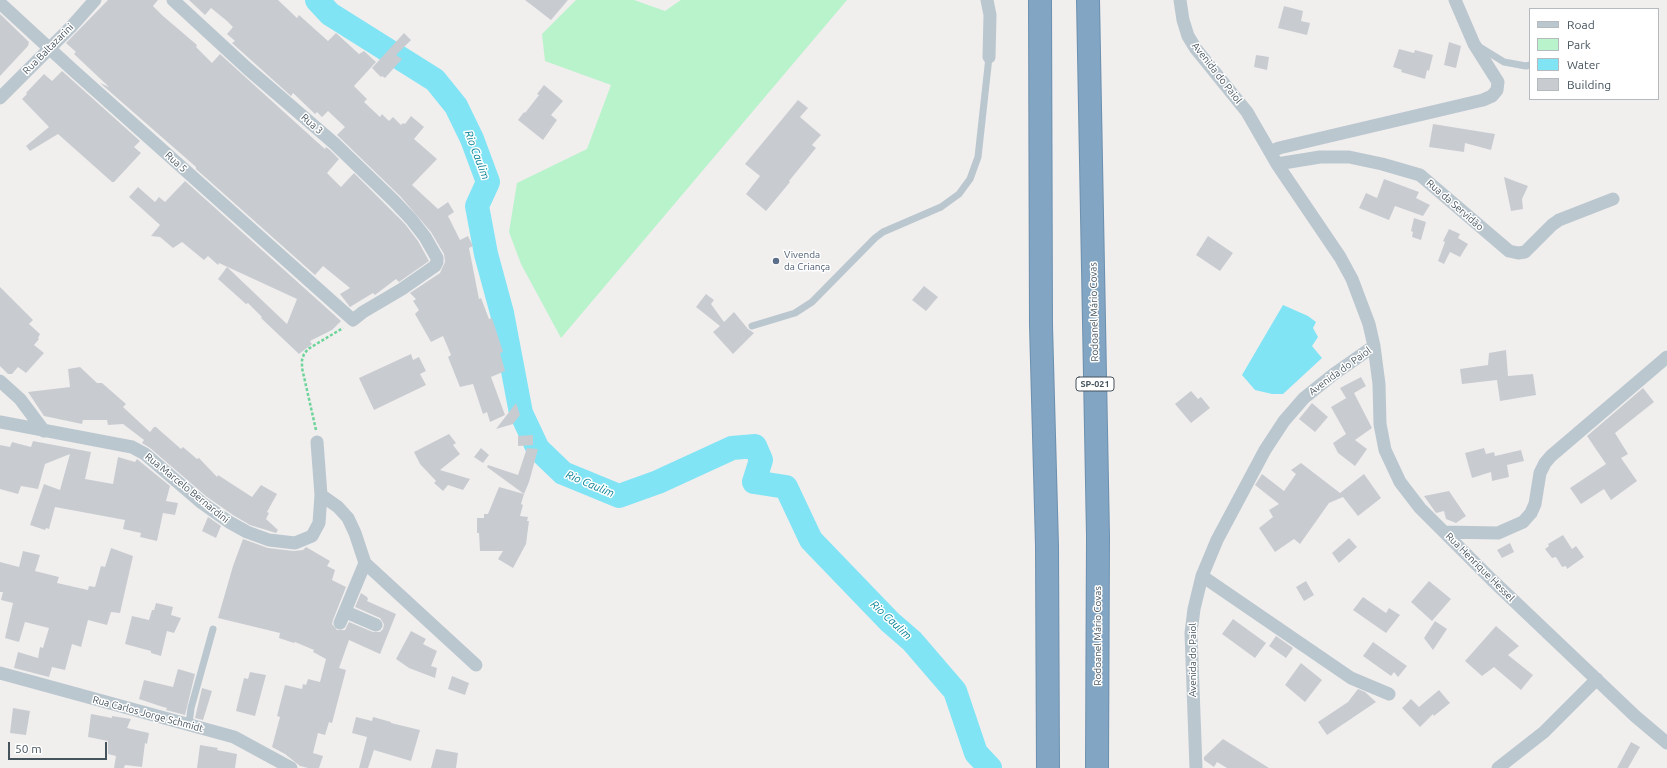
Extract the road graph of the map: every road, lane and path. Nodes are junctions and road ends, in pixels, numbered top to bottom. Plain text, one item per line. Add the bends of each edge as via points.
1 (95, 0) edge
2 (173, 0) edge
3 (987, 0) edge
4 (1040, 0) edge
5 (1088, 0) edge
6 (1180, 0) edge
7 (1455, 0) edge
8 (0, 3) edge
9 (1474, 44) junction
10 (50, 48) junction
11 (989, 57) joint
12 (1529, 65) edge
13 (0, 98) edge
14 (1270, 152) junction
15 (1277, 164) junction
16 (1613, 199) dead end
17 (352, 320) junction
18 (752, 326) dead end
19 (1374, 346) junction
20 (1667, 357) edge
21 (0, 381) edge
22 (0, 422) edge
23 (44, 431) junction
24 (317, 442) joint
25 (321, 495) junction
26 (1445, 532) junction
27 (365, 563) junction
28 (1202, 576) junction
29 (376, 625) dead end
30 (213, 629) dead end
31 (476, 665) dead end
32 (0, 673) edge
33 (1596, 679) junction
34 (1389, 694) dead end
35 (189, 724) junction
36 (1667, 743) edge
37 (291, 768) edge
38 (1048, 768) edge
39 (1097, 768) edge
40 (1196, 768) edge
41 (1498, 768) edge

1 - 10 street, Rua Baltazarini
2 - 17 street, Rua 3 via 335,144 394,201 425,237 436,256 435,266
3 - 11 street via 990,15
4 - 38 highway via 1041,325 1047,546
5 - 39 highway, Rodoanel Mário Covas / SP-021 via 1098,536
6 - 14 street, Avenida do Paiol via 1188,36 1247,112
7 - 9 street
8 - 10 street, Rua 5
9 - 12 lane via 1504,62
9 - 14 street via 1498,82 1497,90 1492,96
10 - 13 street, Rua Baltazarini
10 - 17 street, Rua 5
11 - 18 lane via 978,157 970,179 959,194 942,207 883,232 812,302 795,313
14 - 15 street, Avenida do Paiol
15 - 16 street, Rua da Servidão via 1320,157 1349,157 1420,175 1509,251 1518,253 1525,252 1559,220
15 - 19 street, Avenida do Paiol via 1337,252 1352,279 1369,324
17 - 24 path via 339,331 308,349 302,360
19 - 26 street, Rua Henrique Hessel via 1380,424 1385,450 1400,482 1420,508
19 - 28 street, Avenida do Paiol via 1304,398 1284,421 1261,457 1217,540
20 - 26 street via 1551,456 1540,473 1535,504 1523,522 1498,533
21 - 23 street via 20,399
22 - 23 street, Rua Marcelo Bernardini
23 - 25 street, Rua Marcelo Bernardini via 132,447 145,454 215,513 242,530 269,540 295,543 312,536 320,523
24 - 25 street, Rua Marcelo Bernardini
25 - 27 street via 348,518
26 - 33 street, Rua Henrique Hessel
27 - 29 street via 343,618
27 - 31 street
28 - 34 street via 1351,678
28 - 40 street, Avenida do Paiol via 1191,633
30 - 35 lane
32 - 35 street, Rua Carlos Jorge Schmidt
33 - 36 street, Rua Henrique Hessel
33 - 41 street via 1544,732
35 - 37 street, Rua Carlos Jorge Schmidt via 234,737

